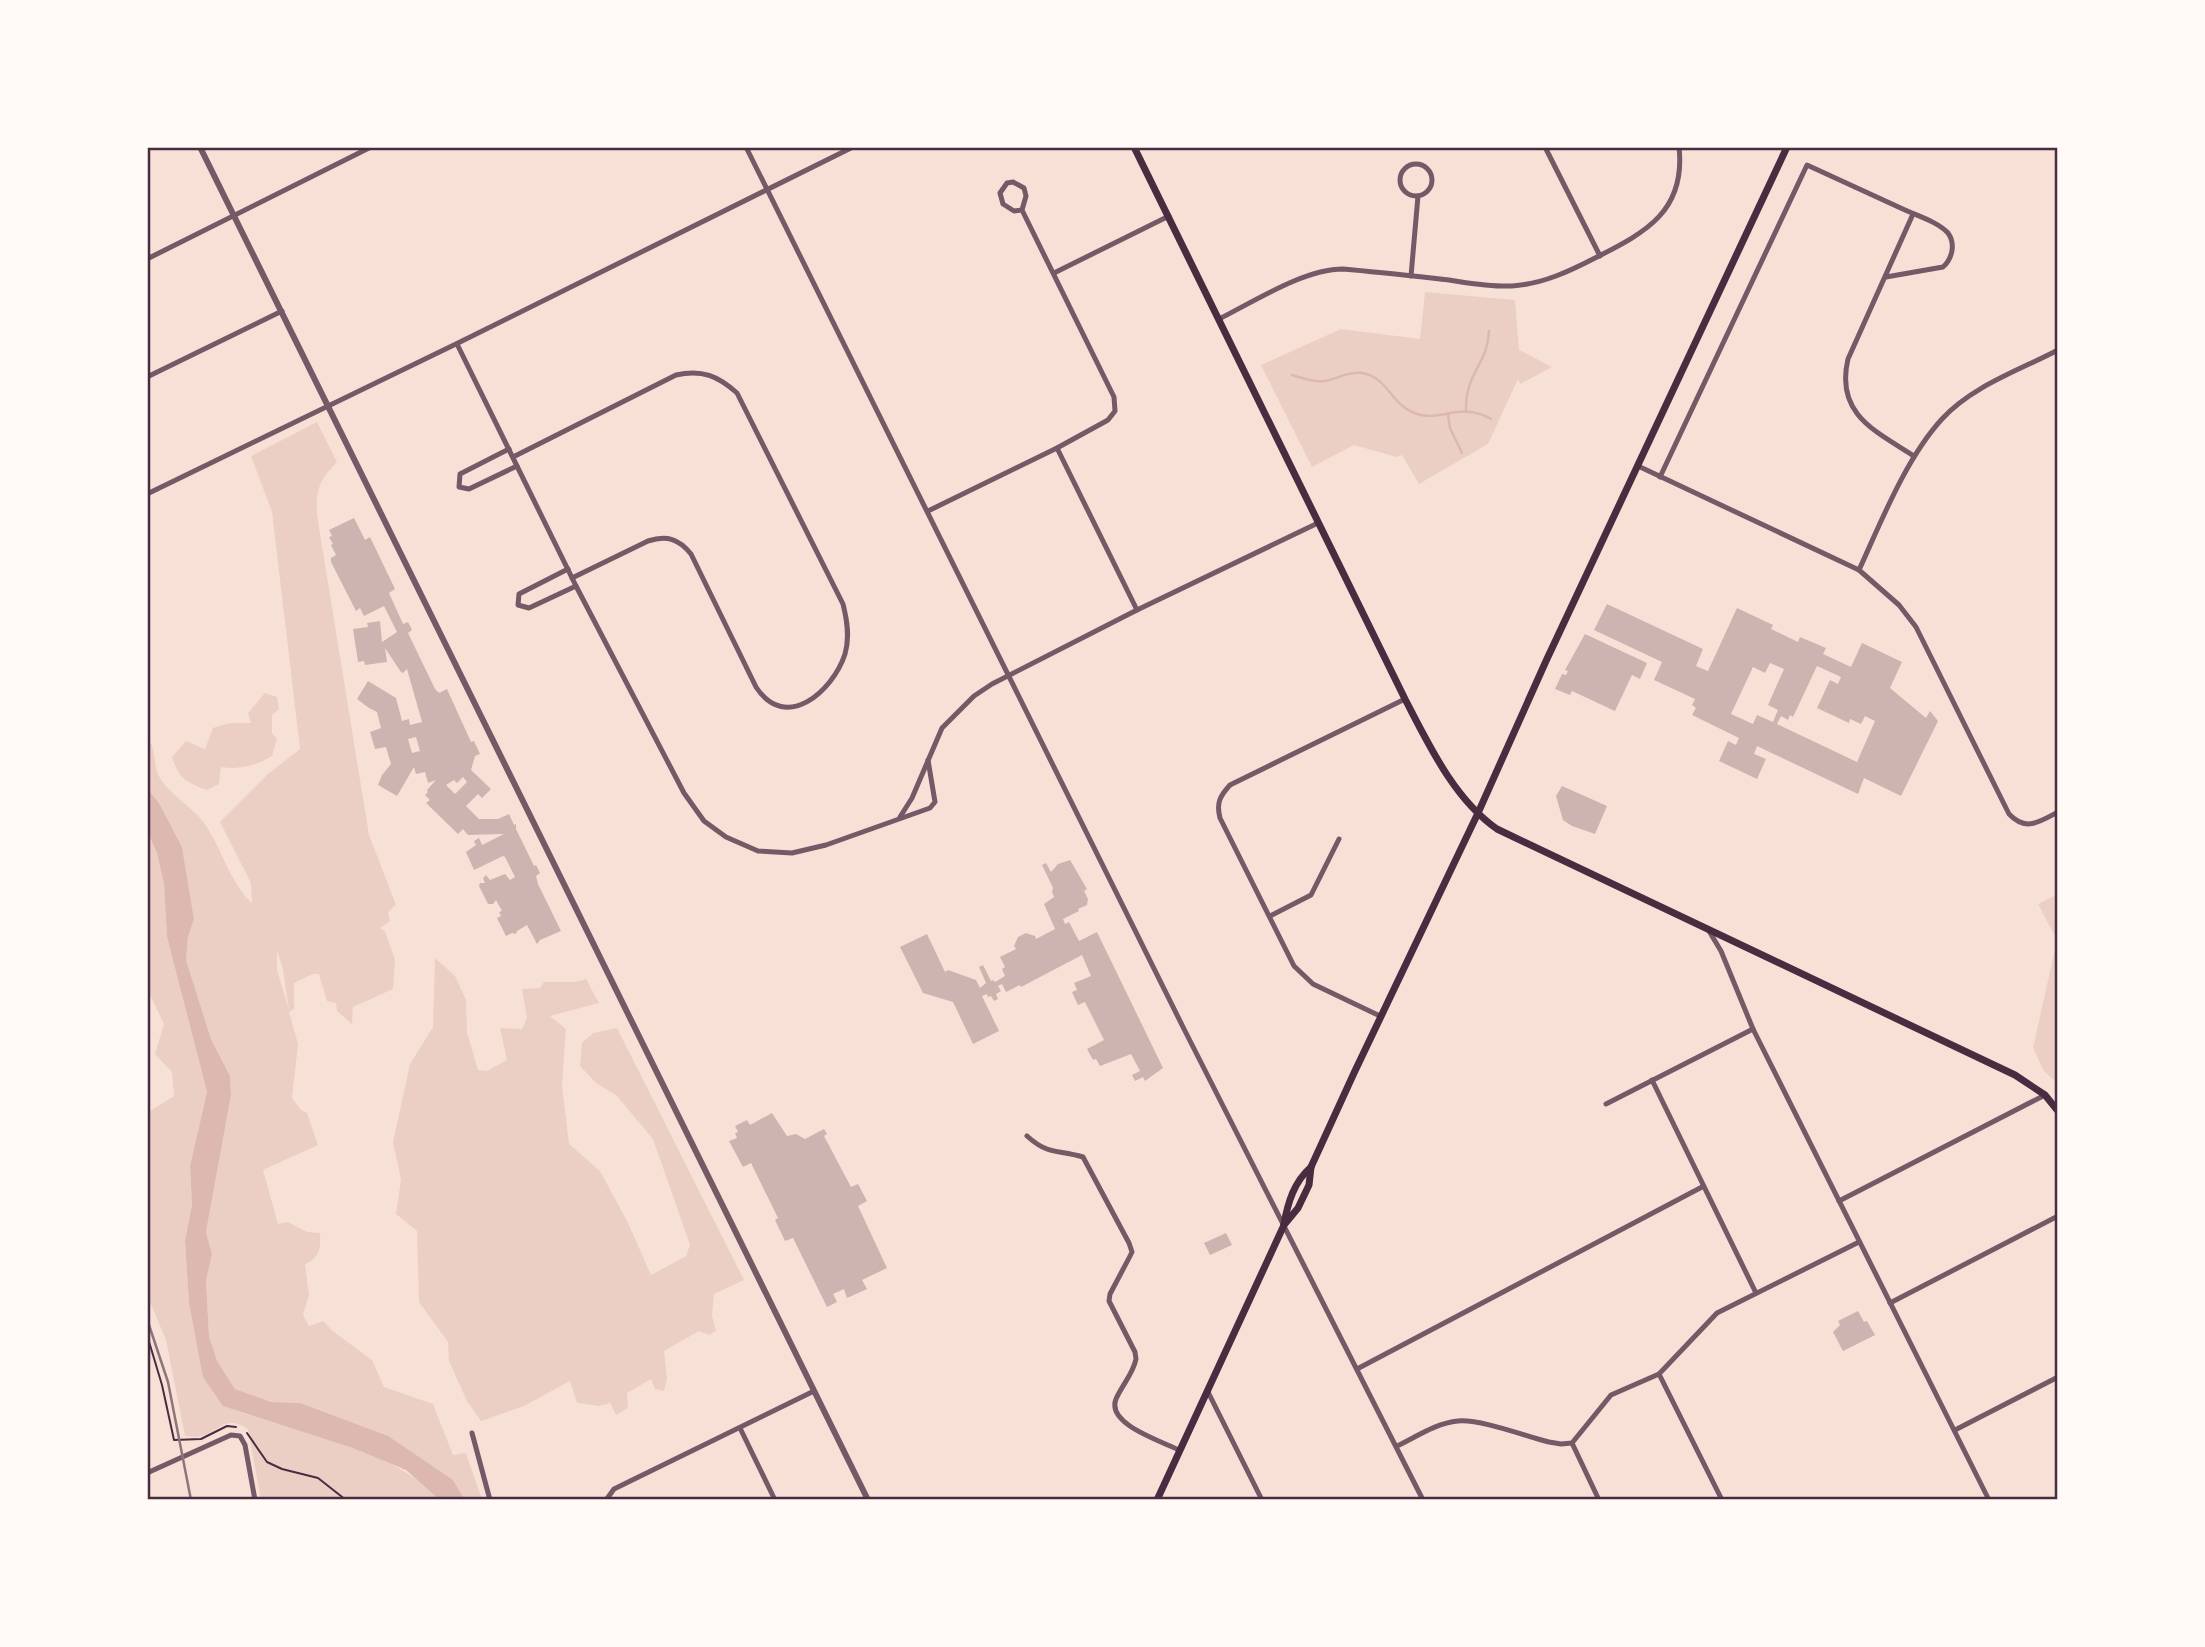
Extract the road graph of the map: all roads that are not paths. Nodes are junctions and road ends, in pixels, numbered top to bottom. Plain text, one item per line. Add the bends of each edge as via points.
1 (200, 147) edge
2 (371, 147) edge
3 (746, 147) edge
4 (853, 147) edge
5 (1134, 147) edge
6 (1545, 147) edge
7 (1679, 147) edge
8 (1787, 147) edge
9 (767, 190) junction
10 (1418, 196) junction
11 (1022, 210) junction
12 (1913, 214) junction
13 (235, 215) junction
14 (1169, 216) junction
15 (1600, 256) junction
16 (147, 259) edge
17 (1054, 273) junction
18 (1411, 276) junction
19 (1886, 277) junction
20 (282, 311) junction
21 (1219, 319) junction
22 (457, 344) junction
23 (2058, 350) edge
24 (147, 377) edge
25 (329, 404) junction
26 (1057, 448) junction
27 (509, 449) junction
28 (1914, 456) junction
29 (513, 457) junction
30 (517, 466) junction
31 (1638, 466) junction
32 (1660, 477) junction
33 (147, 494) edge
34 (928, 511) junction
35 (1318, 523) junction
36 (568, 569) junction
37 (1859, 570) junction
38 (572, 578) junction
39 (576, 586) junction
40 (1137, 610) junction
41 (1010, 676) junction
42 (1405, 699) junction
43 (928, 760) junction
44 (2058, 812) edge
45 (1478, 813) junction
46 (900, 817) junction
47 (1339, 839) dead end
48 (1270, 916) junction
49 (1709, 930) junction
50 (1380, 1016) junction
51 (1753, 1028) junction
52 (1651, 1080) junction
53 (2045, 1095) junction
54 (1606, 1104) dead end
55 (2058, 1111) edge
56 (1027, 1136) dead end
57 (1702, 1187) junction
58 (1839, 1201) junction
59 (2058, 1216) edge
60 (1284, 1225) junction
61 (1859, 1242) junction
62 (1756, 1293) junction
63 (1890, 1303) junction
64 (1357, 1368) junction
65 (1659, 1374) junction
66 (2058, 1377) edge
67 (1207, 1388) junction
68 (814, 1391) junction
69 (740, 1428) junction
70 (1955, 1430) junction
71 (472, 1433) dead end
72 (1572, 1443) junction
73 (1397, 1446) junction
74 (1179, 1450) junction
75 (147, 1473) edge
76 (255, 1500) edge
77 (490, 1500) edge
78 (606, 1500) edge
79 (775, 1500) edge
80 (868, 1500) edge
81 (1157, 1500) edge
82 (1262, 1500) edge
83 (1423, 1500) edge
84 (1599, 1500) edge
85 (1722, 1500) edge
86 (1989, 1500) edge

1 - 13 street
2 - 13 street
3 - 9 street
4 - 9 street
5 - 14 main road
6 - 15 street
7 - 15 street via 1676,183 1665,209 1642,234
8 - 31 main road
9 - 22 street
9 - 34 street
10 - 10 street via 1431,187 1432,177 1428,168 1413,163 1400,179 1407,194
10 - 18 street
11 - 11 street via 1024,188 1007,183 1000,193 1003,204
11 - 17 street
12 - 19 street
12 - 19 street via 1948,234 1950,258 1935,271
12 - 32 street via 1807,165
13 - 16 street
13 - 20 street
14 - 17 street
14 - 21 main road
15 - 18 street via 1535,284 1499,286
17 - 26 street via 1114,397 1115,411 1108,420
18 - 21 street via 1326,269
19 - 28 street via 1848,359 1847,393 1865,424
20 - 24 street
20 - 25 street
21 - 35 main road
22 - 25 street
22 - 27 street
23 - 28 street via 1976,392 1943,418
25 - 33 street
25 - 68 street
26 - 34 street
26 - 40 street
27 - 29 street
27 - 30 street via 460,474 459,487 469,489
28 - 37 street
29 - 30 street
29 - 38 street via 676,375 692,371 723,381 737,393 843,604 848,627 846,651 825,688 806,702 777,706 756,687 682,544 659,537
30 - 36 street
31 - 32 street
31 - 45 main road
32 - 37 street
34 - 41 street
35 - 40 street
35 - 42 main road
36 - 38 street
36 - 39 street via 519,594 518,605 529,608
37 - 44 street via 1899,604 1916,627 2009,814 2017,823 2027,824
38 - 39 street
39 - 46 street via 684,793 704,821 726,837 758,851 792,853
40 - 41 street
41 - 43 street via 958,710 942,728
41 - 60 street
42 - 45 main road via 1440,764
42 - 48 street via 1240,779 1220,797 1220,818
43 - 46 street
43 - 46 street via 935,802 930,808
45 - 49 main road via 1497,830
45 - 50 main road
47 - 48 street via 1311,895
48 - 50 street via 1294,966 1306,979
49 - 51 street
49 - 53 main road via 2015,1075
50 - 60 main road via 1311,1167 1309,1185
51 - 52 street
51 - 58 street
52 - 54 street
52 - 57 street
53 - 55 main road
53 - 58 street
56 - 74 street via 1050,1152 1083,1157 1129,1243 1132,1252 1110,1301 1136,1359 1115,1401 1116,1414 1123,1423
57 - 62 street
57 - 64 street
58 - 61 street
59 - 63 street
60 - 64 street
60 - 67 main road
61 - 62 street
61 - 63 street
62 - 65 street via 1717,1313
63 - 70 street
64 - 73 street
65 - 72 street via 1611,1395
65 - 85 street
66 - 70 street
67 - 74 main road
67 - 82 street
68 - 69 street
68 - 80 street
69 - 78 street via 614,1489
69 - 79 street
70 - 86 street
71 - 77 street
72 - 73 street via 1458,1421 1436,1426
72 - 84 street
73 - 83 street
74 - 81 main road
75 - 76 street via 242,1434

